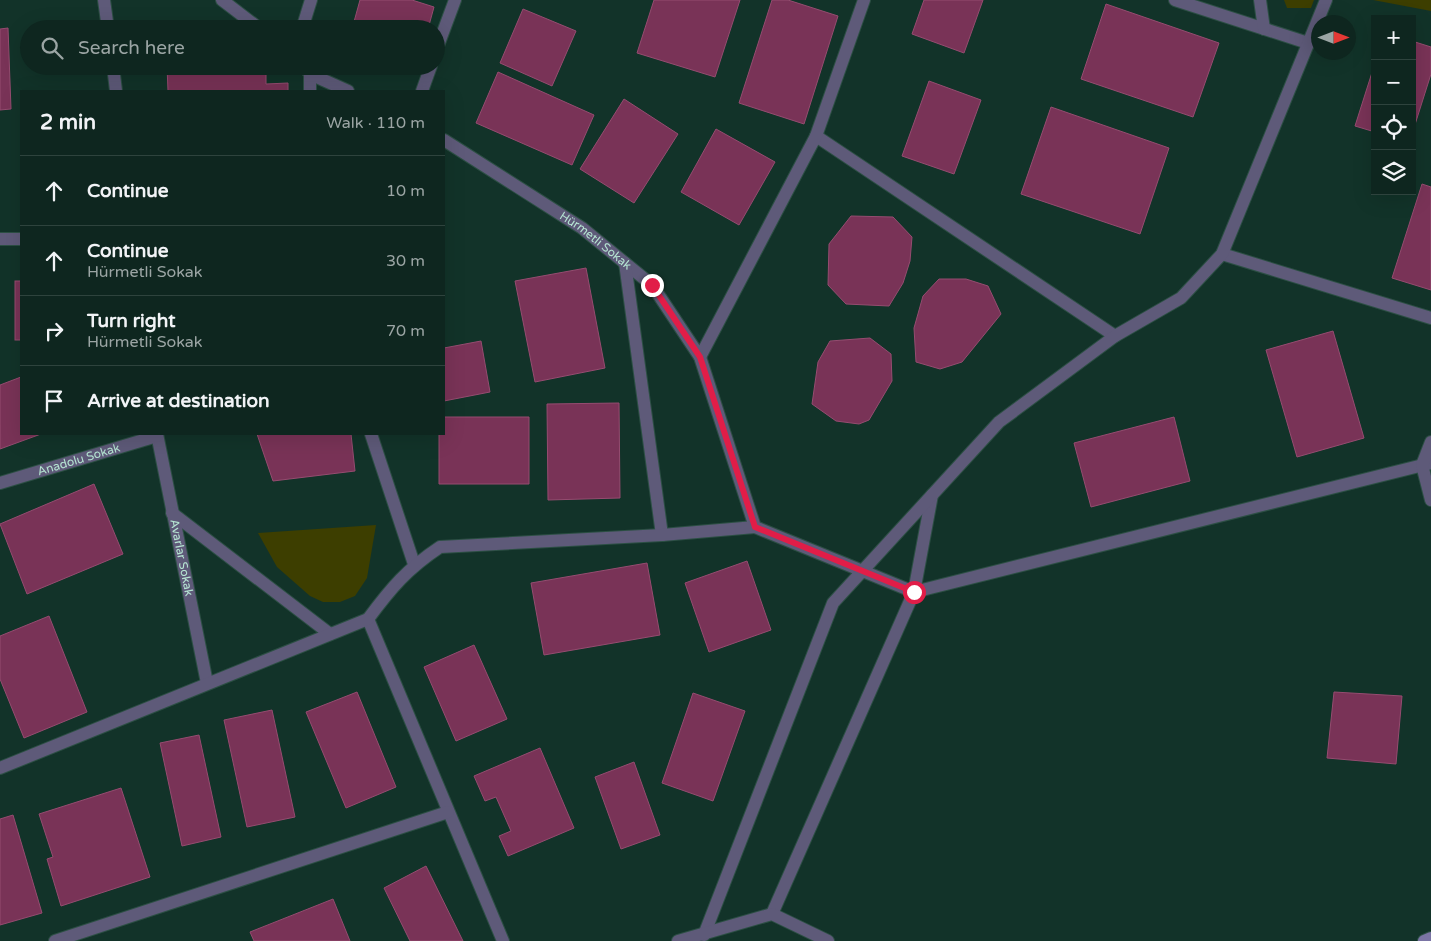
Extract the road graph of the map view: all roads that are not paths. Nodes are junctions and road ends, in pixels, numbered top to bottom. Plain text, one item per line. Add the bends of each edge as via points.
1 (104, 0) edge
2 (222, 0) edge
3 (311, 0) edge
4 (454, 0) edge
5 (864, 0) edge
6 (1175, 0) edge
7 (1260, 0) edge
8 (1326, 0) edge
9 (107, 20) edge
10 (248, 20) edge
11 (305, 20) edge
12 (445, 26) edge
13 (1264, 29) junction
14 (1308, 43) junction
15 (114, 75) edge
16 (308, 75) edge
17 (317, 75) edge
18 (428, 75) edge
19 (116, 90) edge
20 (310, 90) edge
21 (346, 90) edge
22 (422, 90) edge
23 (816, 136) junction
24 (445, 141) edge
25 (20, 238) edge
26 (0, 239) edge
27 (1222, 254) junction
28 (625, 263) junction
29 (1431, 318) edge
30 (1115, 336) junction
31 (700, 357) junction
32 (157, 435) edge
33 (371, 435) edge
34 (1431, 442) edge
35 (1426, 464) edge
36 (0, 483) edge
37 (932, 495) junction
38 (1431, 500) edge
39 (172, 513) junction
40 (755, 527) junction
41 (662, 535) junction
42 (414, 564) junction
43 (863, 571) junction
44 (914, 592) junction
45 (368, 619) junction
46 (330, 634) junction
47 (206, 683) junction
48 (0, 768) edge
49 (448, 812) junction
50 (772, 914) junction
51 (704, 935) junction
52 (1431, 938) edge
53 (55, 941) edge
54 (503, 941) edge
55 (678, 941) edge
56 (718, 941) edge
57 (828, 941) edge
58 (1424, 941) edge

1 - 9 street
2 - 10 street
3 - 11 street
4 - 12 street
5 - 23 street
6 - 13 street
7 - 13 street
8 - 14 street
13 - 14 street
14 - 27 street
15 - 19 street
16 - 20 street
17 - 21 street
18 - 22 street
23 - 30 street
23 - 31 street
24 - 28 street, Hürmetli Sokak via 582,228
25 - 26 street
27 - 29 street
27 - 30 street via 1182,298
28 - 31 street, Hürmetli Sokak via 652,285
28 - 41 street
30 - 37 street via 999,422
31 - 40 street, Hürmetli Sokak
32 - 36 street, Anadolu Sokak
32 - 39 street, Avarlar Sokak
33 - 42 street
34 - 35 street
35 - 38 street
35 - 44 street
37 - 43 street
37 - 44 street
39 - 46 street
39 - 47 street, Avarlar Sokak
40 - 41 street
40 - 43 street
41 - 42 street via 440,547
42 - 45 street
43 - 44 street
43 - 51 street via 833,603
44 - 50 street
45 - 46 street
45 - 49 street
46 - 47 street
47 - 48 street
49 - 53 street
49 - 54 street
50 - 51 street
50 - 57 street
51 - 55 street
51 - 56 street
52 - 58 main road

